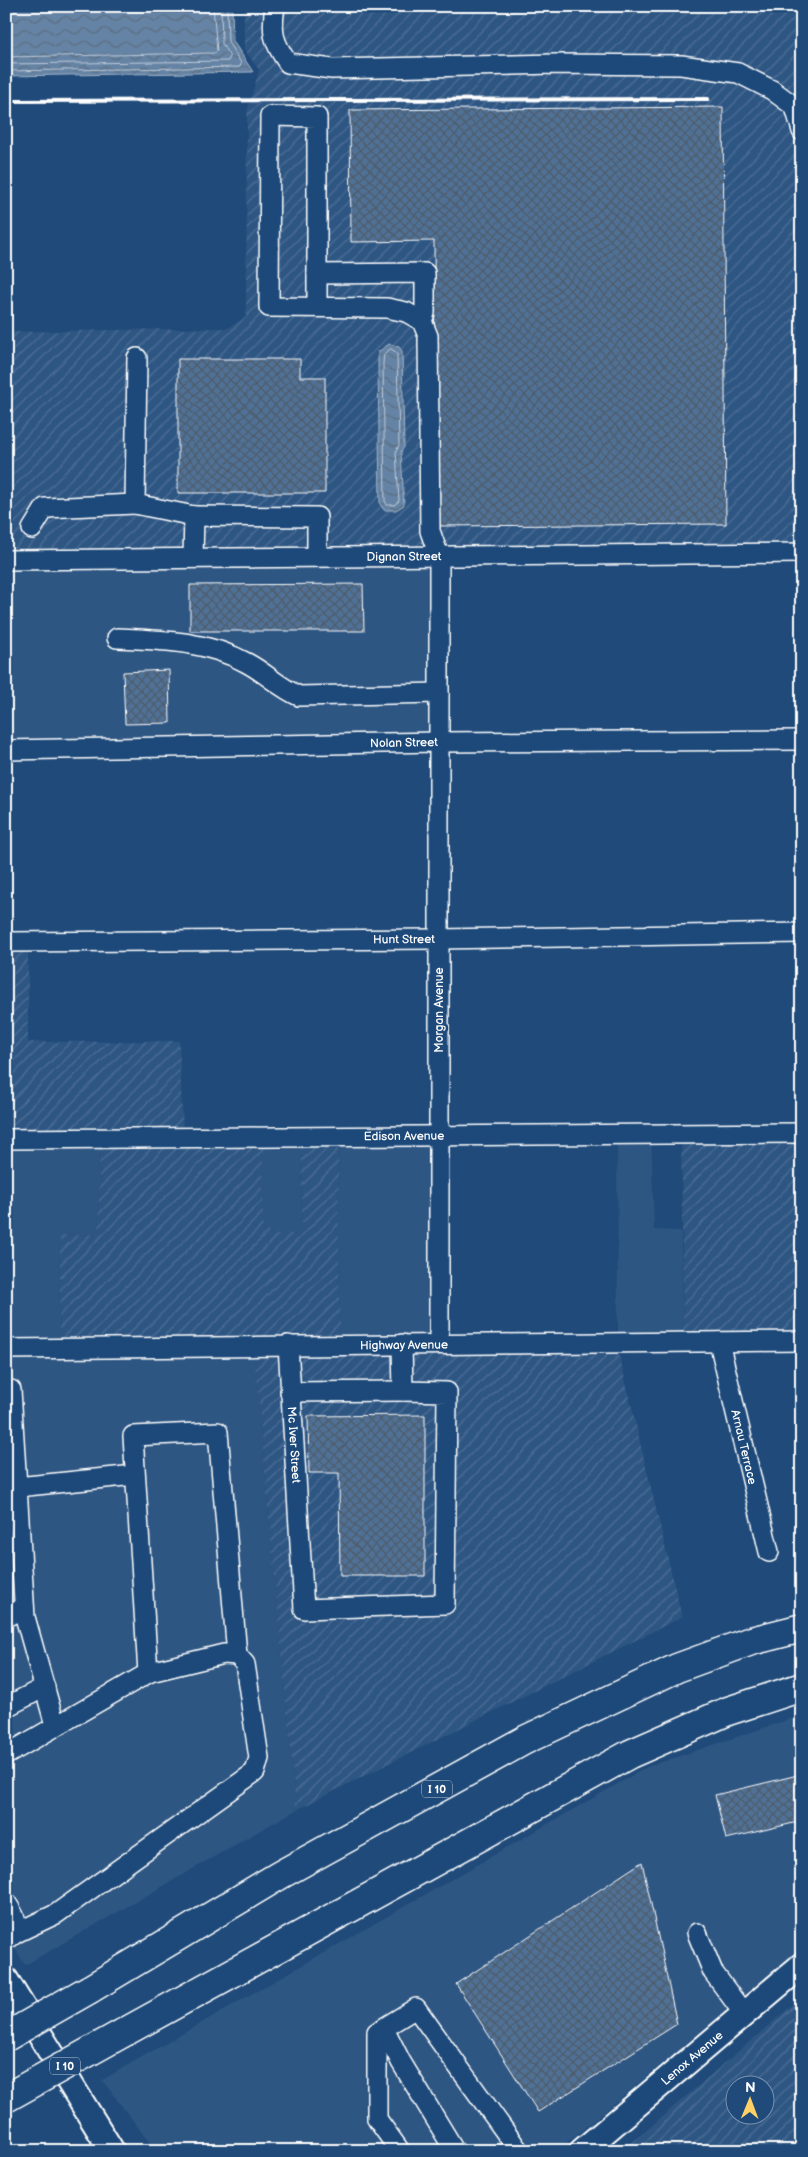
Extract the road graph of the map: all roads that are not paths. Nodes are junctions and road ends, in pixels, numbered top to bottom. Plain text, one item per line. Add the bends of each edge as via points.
1 (275, 6) edge
2 (802, 131) edge
3 (317, 274) junction
4 (317, 307) junction
5 (422, 321) junction
6 (137, 358) dead end
7 (135, 504) junction
8 (194, 516) junction
9 (32, 529) dead end
10 (802, 554) edge
11 (439, 556) junction
12 (318, 557) junction
13 (193, 558) junction
14 (6, 560) edge
15 (117, 638) dead end
16 (439, 693) junction
17 (802, 740) edge
18 (439, 742) junction
19 (6, 750) edge
20 (802, 933) edge
21 (438, 939) junction
22 (6, 942) edge
23 (802, 1133) edge
24 (439, 1135) junction
25 (6, 1139) edge
26 (802, 1341) edge
27 (718, 1342) junction
28 (402, 1344) junction
29 (438, 1344) junction
30 (288, 1345) junction
31 (6, 1349) edge
32 (11, 1390) dead end
33 (403, 1391) junction
34 (290, 1392) junction
35 (135, 1475) junction
36 (12, 1488) edge
37 (13, 1551) edge
38 (769, 1552) dead end
39 (24, 1608) junction
40 (6, 1617) edge
41 (802, 1628) edge
42 (237, 1655) junction
43 (148, 1673) junction
44 (45, 1687) junction
45 (802, 1687) edge
46 (6, 1707) edge
47 (55, 1725) junction
48 (6, 1755) edge
49 (6, 1902) edge
50 (697, 1933) dead end
51 (11, 1936) edge
52 (799, 1973) edge
53 (6, 1980) edge
54 (744, 2014) junction
55 (384, 2028) junction
56 (6, 2037) edge
57 (6, 2098) edge
58 (510, 2148) edge
59 (112, 2151) edge
60 (400, 2151) edge
61 (455, 2151) edge
62 (582, 2151) edge

1 - 2 street via 272,22 274,45 288,63 332,69 681,65 738,73 772,90 795,108
3 - 4 street
3 - 4 street via 317,117 270,116 269,307
3 - 5 street, Morgan Avenue via 425,273
4 - 5 street via 387,308 406,312
5 - 11 street, Morgan Avenue via 428,336 430,531
6 - 7 street
7 - 8 street
7 - 9 street via 45,508
8 - 12 street via 317,516
8 - 13 street
10 - 11 street, Dignan Street
11 - 12 street, Dignan Street
11 - 16 street, Morgan Avenue
12 - 13 street, Dignan Street
13 - 14 street, Dignan Street
15 - 16 street via 170,640 223,652 299,696
16 - 18 street, Morgan Avenue
17 - 18 street, Nolan Street
18 - 19 street, Nolan Street
18 - 21 street, Morgan Avenue
20 - 21 street, Hunt Street
21 - 22 street, Hunt Street
21 - 24 street, Morgan Avenue
23 - 24 street, Edison Avenue
24 - 25 street, Edison Avenue
24 - 29 street, Morgan Avenue
26 - 27 street, Highway Avenue
27 - 29 street, Highway Avenue
27 - 38 street, Arnau Terrace
28 - 29 street, Highway Avenue
28 - 30 street, Highway Avenue
28 - 33 street
30 - 31 street, Highway Avenue
30 - 34 street, Mc Iver Street
32 - 36 street
33 - 34 street
33 - 34 street, Mc Iver Street via 447,1392 445,1604 304,1609
35 - 36 street
35 - 42 street via 133,1436 218,1432
35 - 43 street
36 - 37 street
37 - 39 street
39 - 40 street
39 - 44 street
41 - 56 highway, I 10, bridge via 751,1641 677,1668 525,1740 280,1874
42 - 43 street via 224,1654
42 - 51 street via 245,1664 259,1758 255,1772 56,1914
43 - 47 street
44 - 46 street
44 - 47 street
45 - 57 highway, I 10, bridge via 728,1711 630,1754
47 - 48 street
49 - 51 street via 17,1919
50 - 54 street via 712,1972
52 - 54 main road, Lenox Avenue
53 - 59 main road
54 - 62 main road, Lenox Avenue
55 - 58 street via 416,2008
55 - 60 street via 377,2032 377,2119
55 - 61 street

